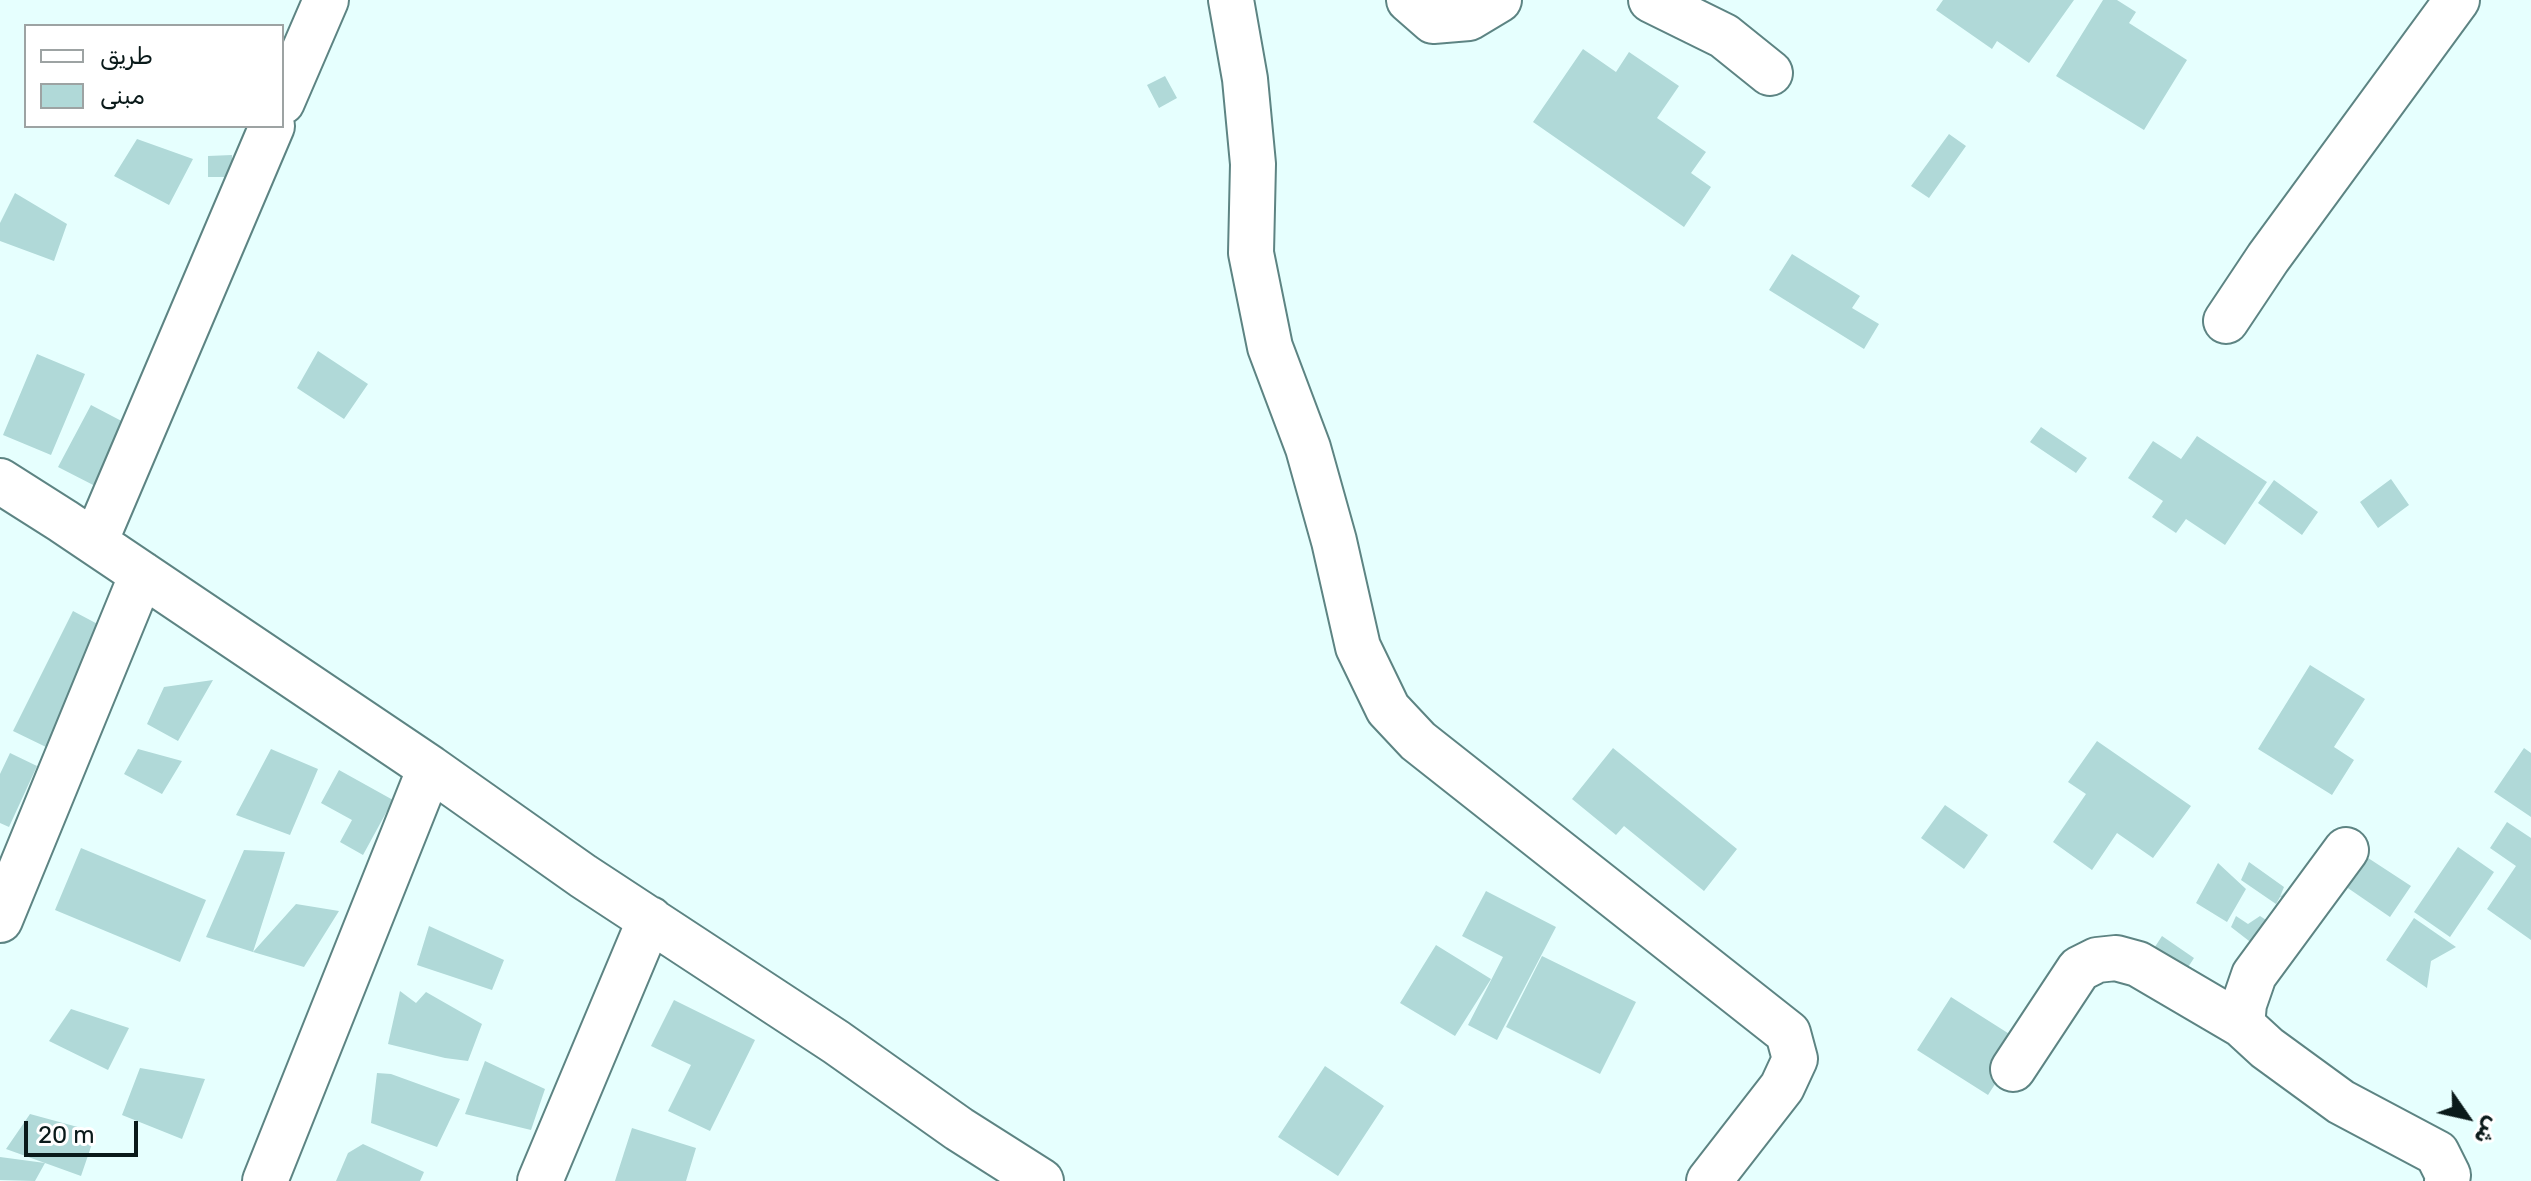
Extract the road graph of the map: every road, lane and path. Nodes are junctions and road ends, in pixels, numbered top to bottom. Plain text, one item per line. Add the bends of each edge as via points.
1 (326, 0) edge
2 (1231, 0) edge
3 (1409, 0) edge
4 (1499, 0) edge
5 (1651, 0) edge
6 (2457, 0) edge
7 (1770, 73) dead end
8 (284, 97) edge
9 (271, 128) edge
10 (2226, 321) dead end
11 (0, 481) edge
12 (95, 542) junction
13 (142, 574) junction
14 (430, 768) junction
15 (2346, 850) dead end
16 (650, 919) junction
17 (0, 920) edge
18 (2242, 1025) junction
19 (2013, 1069) dead end
20 (265, 1181) edge
21 (540, 1181) edge
22 (1041, 1181) edge
23 (1709, 1181) edge
24 (2447, 1181) edge

1 - 8 street
2 - 23 street via 1253,164 1251,253 1270,347 1308,448 1358,647 1388,709 1418,741 1788,1033 1795,1059 1782,1087
3 - 4 street via 1433,21 1469,18
5 - 7 street via 1724,36
6 - 10 street
9 - 12 street
11 - 12 street
12 - 13 street
13 - 14 street
13 - 17 street
14 - 16 street
14 - 20 street
15 - 18 street via 2254,975
16 - 21 street
16 - 22 street
18 - 19 street via 2138,964 2097,960 2079,969
18 - 24 street via 2341,1102 2437,1153

